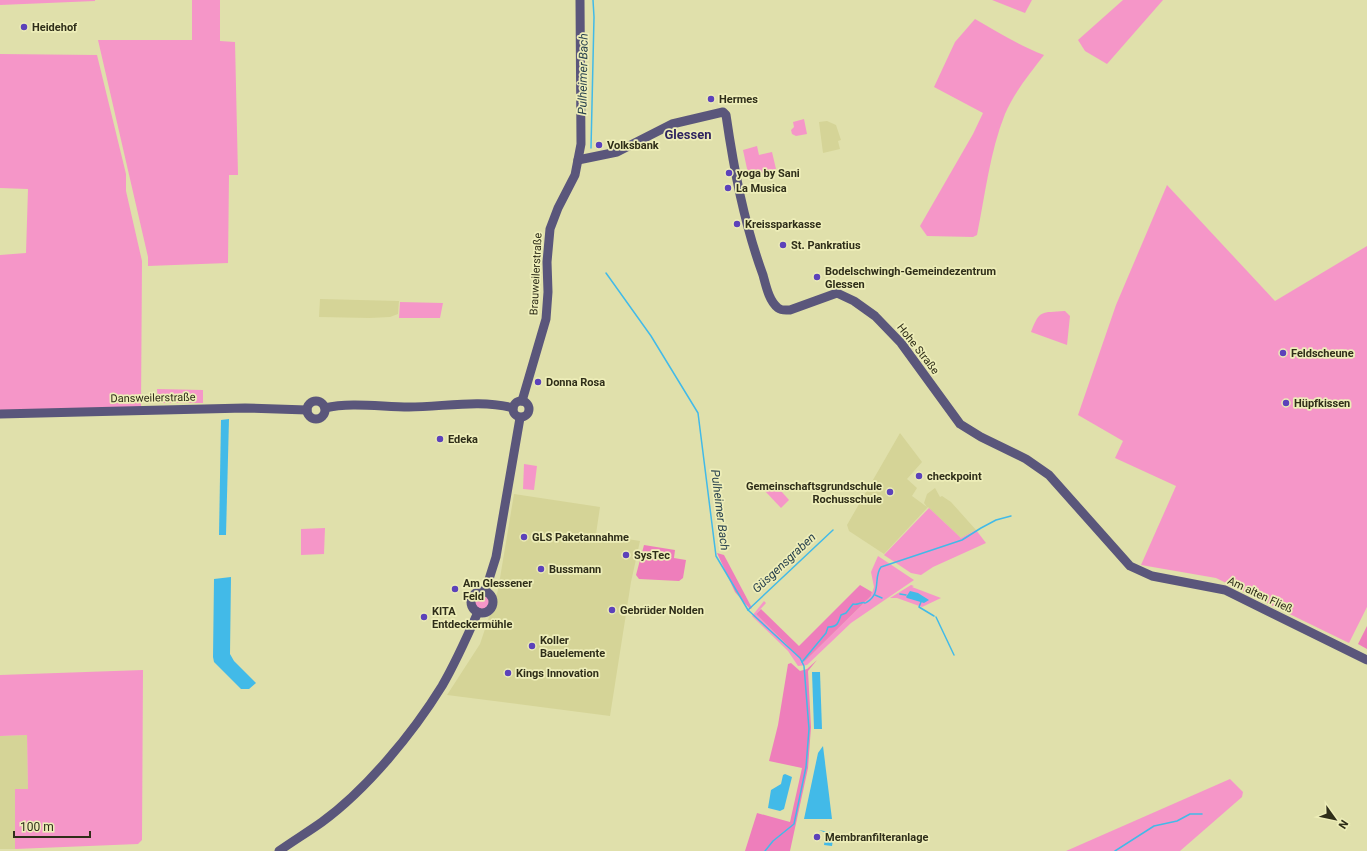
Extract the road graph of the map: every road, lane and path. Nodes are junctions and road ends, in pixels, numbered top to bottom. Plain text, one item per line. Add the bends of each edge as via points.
1 (580, 0) edge
2 (578, 160) junction
3 (522, 401) junction
4 (513, 408) junction
5 (0, 414) edge
6 (520, 418) junction
7 (1136, 571) joint
8 (485, 592) junction
9 (478, 612) junction
10 (1367, 660) edge
11 (279, 851) edge

1 - 2 main road, Brauweilerstraße via 582,122
2 - 3 main road, Brauweilerstraße via 575,175 550,229 546,319
2 - 7 main road, Hohe Straße via 617,152 672,124 723,112 726,115 736,186 745,222 773,303 784,310 790,310 837,293 854,300 875,316 901,344 960,424 1045,472 1114,551
3 - 4 main road
3 - 6 main road, Brauweilerstraße via 527,403 529,410 527,415
4 - 5 main road, Dansweilerstraße via 478,404 325,408 323,404 315,401 307,410 223,408
4 - 6 main road via 514,413
6 - 8 main road, Brauweilerstraße via 496,557
7 - 10 main road, Am alten Fließ via 1225,590
8 - 9 main road via 477,592 472,598 472,607
8 - 9 main road via 492,599 492,605 486,612
9 - 11 main road via 459,656 442,686 400,745 358,791 323,822

